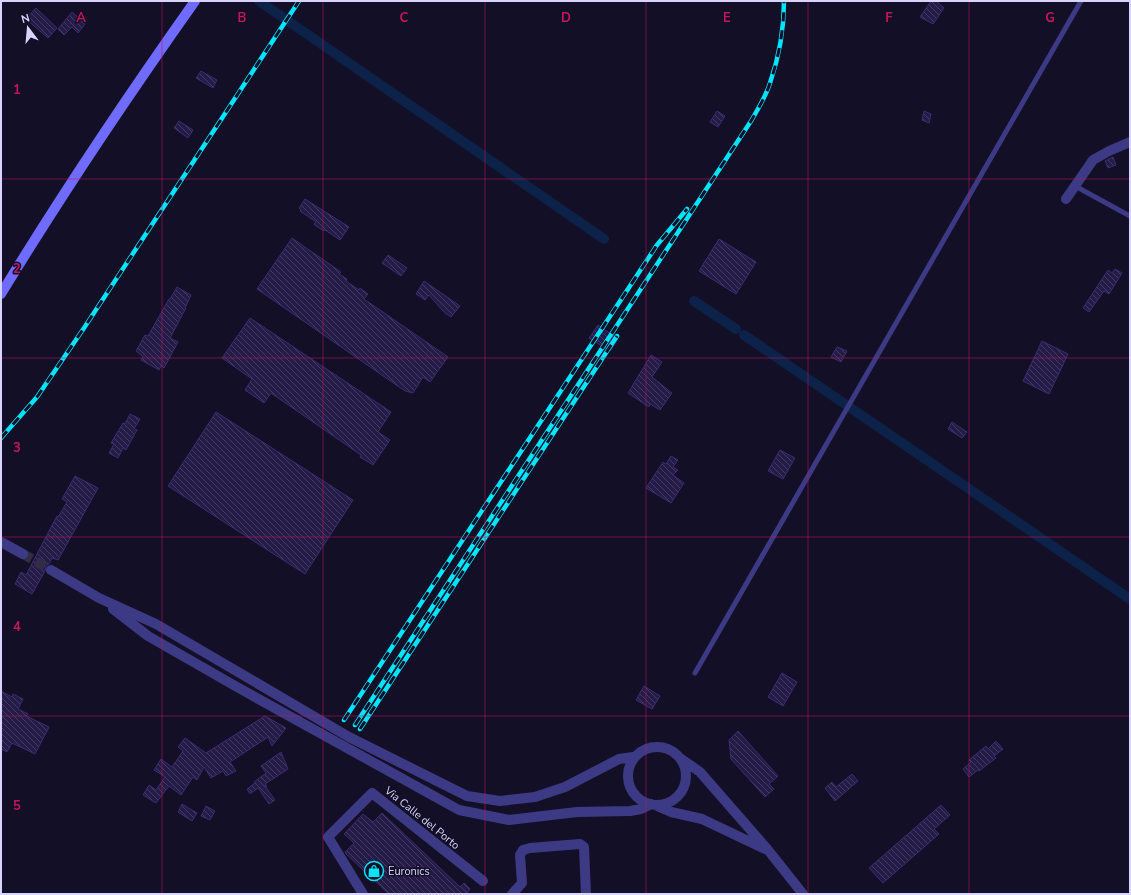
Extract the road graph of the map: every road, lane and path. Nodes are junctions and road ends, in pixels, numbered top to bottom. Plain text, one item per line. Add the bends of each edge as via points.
1 (195, 1) edge
2 (1080, 1) edge
3 (1130, 142) edge
4 (1075, 186) junction
5 (1066, 199) dead end
6 (1130, 216) edge
7 (1, 294) edge
8 (1, 542) edge
9 (22, 554) tunnel mouth
10 (51, 570) tunnel mouth
11 (99, 598) junction
12 (695, 673) dead end
13 (634, 758) junction
14 (680, 758) junction
15 (654, 805) junction
16 (768, 850) junction
17 (483, 881) dead end
18 (363, 894) edge
19 (512, 894) edge
20 (586, 894) edge
21 (803, 894) edge

1 - 7 street via 132,90
2 - 12 lane
3 - 4 street via 1093,160
4 - 5 street
4 - 6 lane
8 - 9 street
10 - 11 street
11 - 13 street via 156,624 349,737 467,796 500,801 535,797 565,787 619,759
11 - 15 street via 148,636 459,810 509,820 577,812 630,811
13 - 14 street via 644,749 657,746 670,749
13 - 15 street via 628,770 628,783 634,795 644,803
14 - 15 street via 687,773 684,789 673,801
14 - 16 street via 700,772
15 - 16 street via 671,812 702,818
16 - 21 street
17 - 18 street, Via Calle del Porto via 372,793 328,837
19 - 20 street via 522,883 520,855 523,850 580,844 584,847

